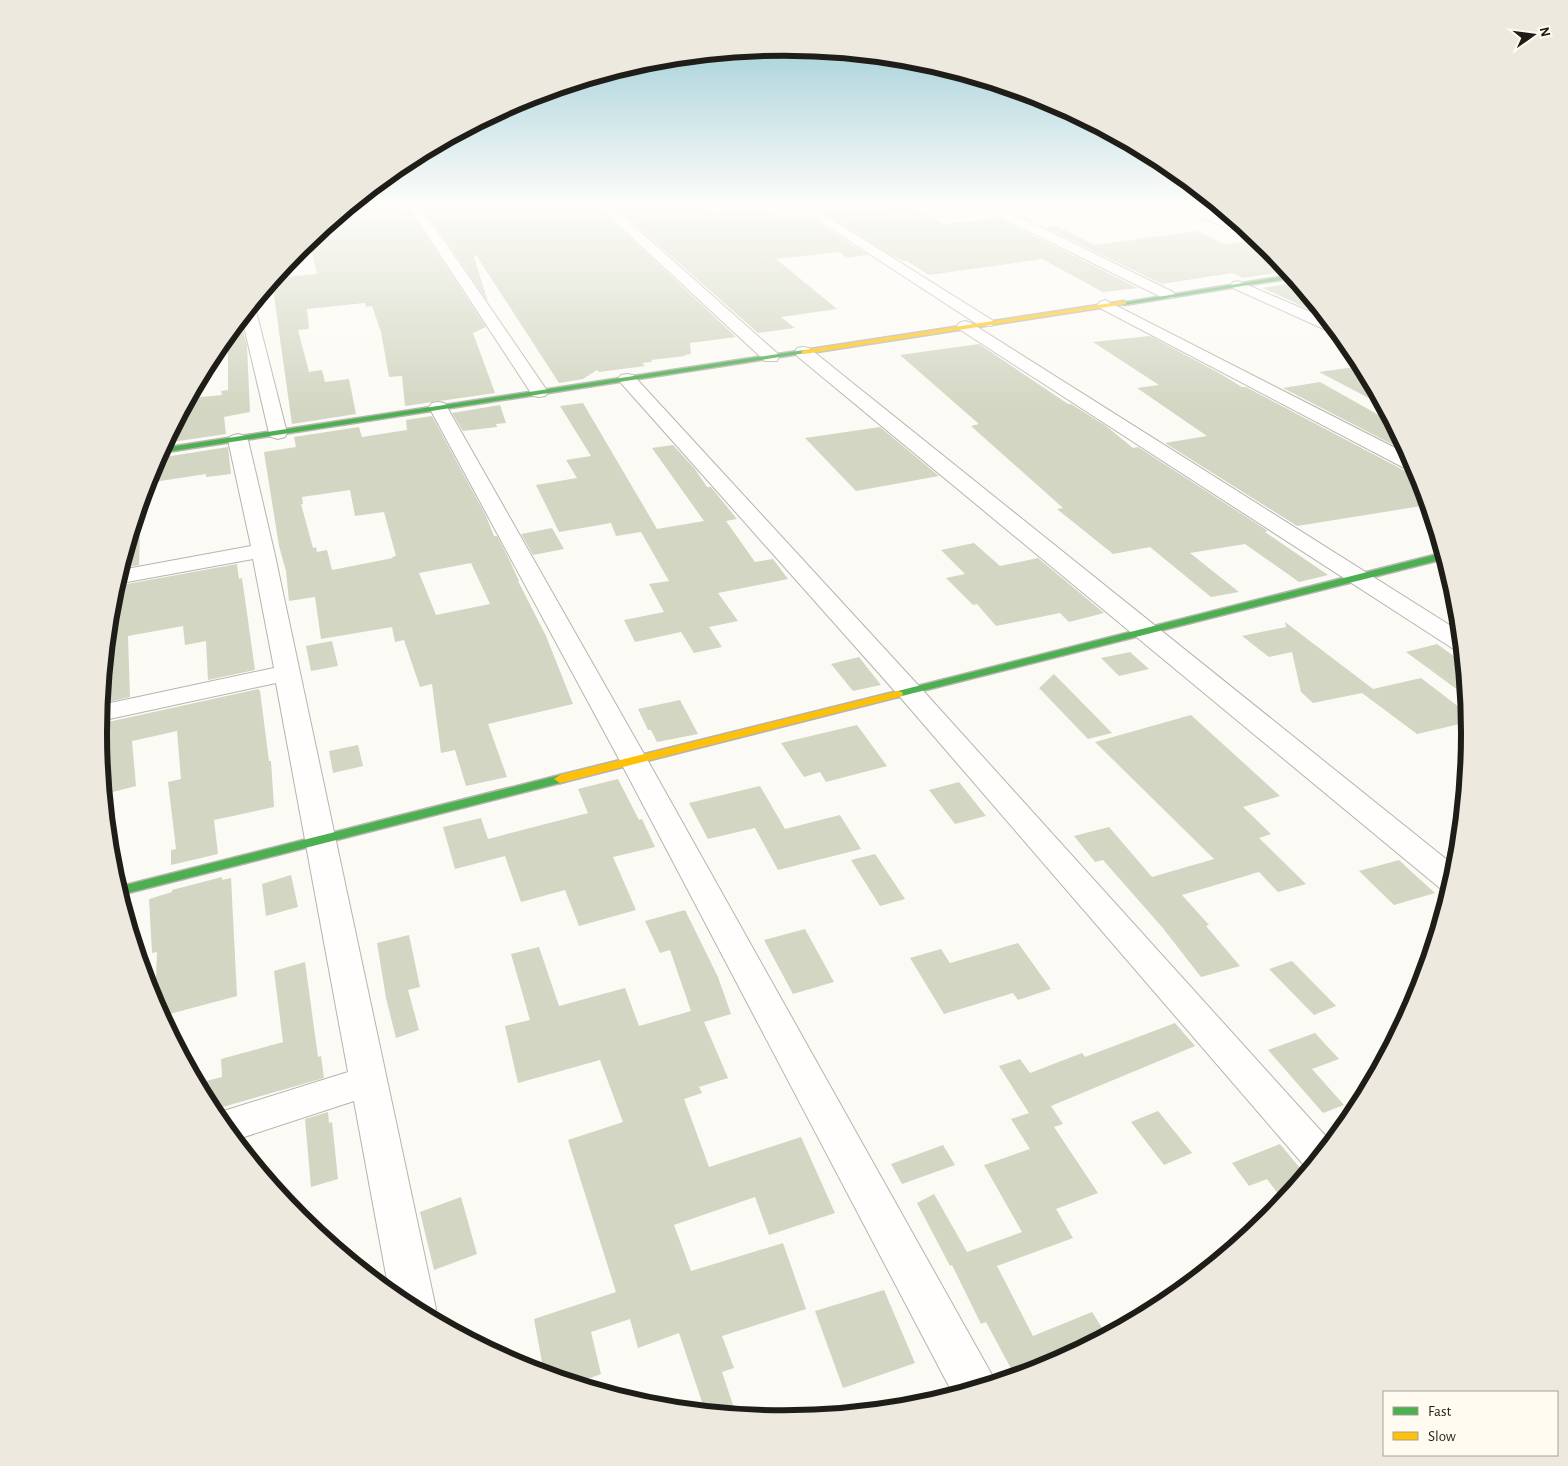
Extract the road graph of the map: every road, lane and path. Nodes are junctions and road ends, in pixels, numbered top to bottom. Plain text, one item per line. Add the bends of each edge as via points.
1 (459, 272) edge
2 (678, 272) edge
3 (907, 272) edge
4 (1122, 272) edge
5 (1285, 278) edge
6 (1238, 285) junction
7 (1168, 295) junction
8 (1105, 305) junction
9 (250, 318) edge
10 (986, 323) junction
11 (1322, 323) edge
12 (965, 326) junction
13 (803, 352) junction
14 (771, 357) junction
15 (627, 379) junction
16 (539, 392) junction
17 (438, 407) junction
18 (278, 433) junction
19 (238, 440) junction
20 (170, 450) edge
21 (1402, 459) edge
22 (263, 551) junction
23 (1438, 557) edge
24 (126, 576) edge
25 (1358, 577) junction
26 (1146, 631) junction
27 (1454, 638) edge
28 (287, 673) junction
29 (909, 691) junction
30 (108, 711) edge
31 (634, 761) junction
32 (320, 840) junction
33 (1446, 876) edge
34 (126, 889) edge
35 (368, 1081) junction
36 (232, 1124) edge
37 (1315, 1152) edge
38 (412, 1298) edge
39 (972, 1383) edge

1 - 16 street
2 - 14 street
3 - 10 street
4 - 7 street
5 - 6 main road
6 - 7 main road
6 - 11 street
7 - 8 main road
8 - 10 main road
8 - 21 street
9 - 18 street
10 - 12 main road
12 - 13 main road
12 - 25 street
13 - 14 main road
13 - 26 street
14 - 15 main road
15 - 16 main road
15 - 29 street
16 - 17 main road
17 - 18 main road
17 - 31 street
18 - 19 main road
19 - 20 main road
19 - 22 street
22 - 24 street
22 - 28 street
23 - 25 main road
25 - 26 main road
25 - 27 street
26 - 29 main road
26 - 33 street
28 - 30 street
28 - 32 street
29 - 31 main road
29 - 37 street
31 - 32 main road
31 - 39 street
32 - 34 main road
32 - 35 street
35 - 36 street
35 - 38 street

